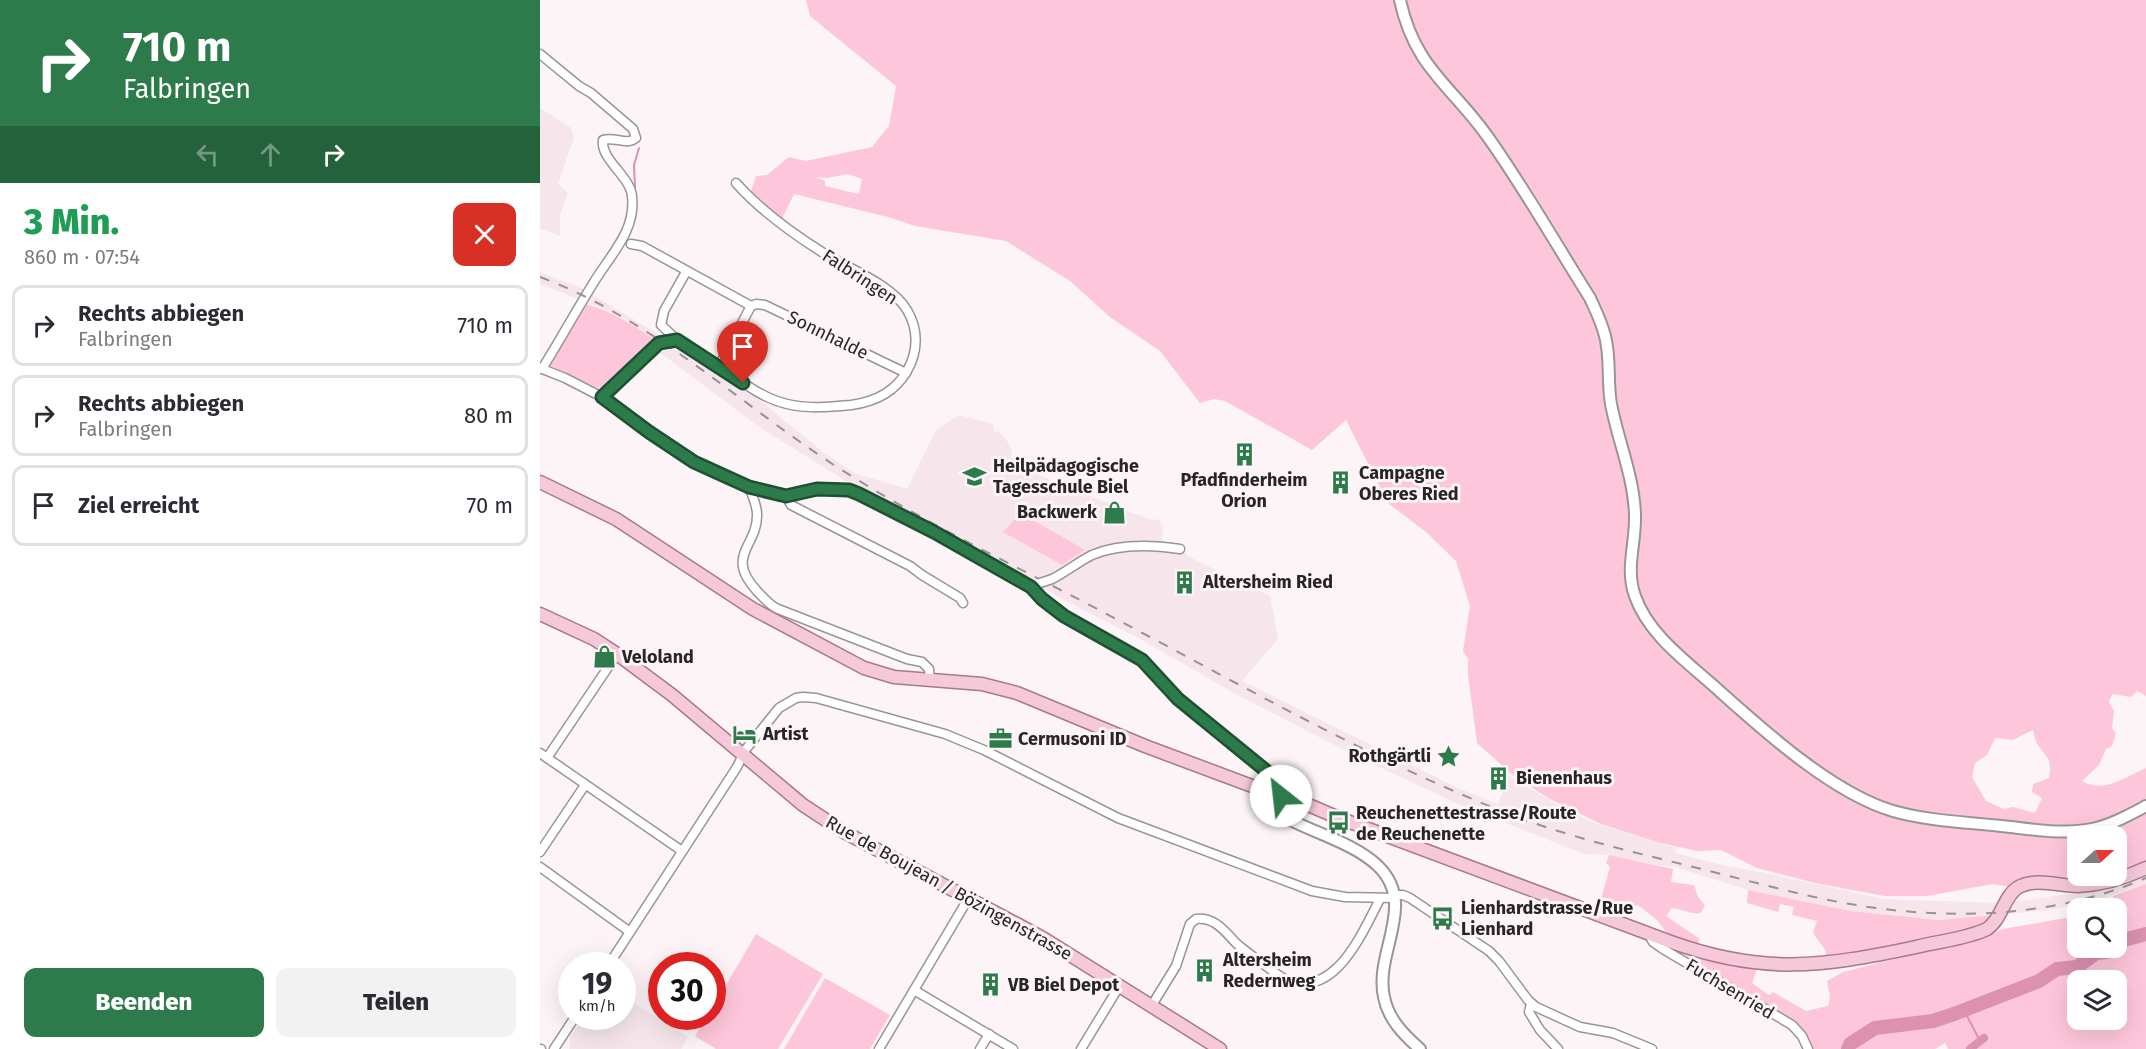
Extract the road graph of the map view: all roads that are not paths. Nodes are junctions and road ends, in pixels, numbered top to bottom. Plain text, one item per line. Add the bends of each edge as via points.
1 (1400, 0) edge
2 (540, 54) edge
3 (736, 183) dead end
4 (631, 244) dead end
5 (686, 272) junction
6 (751, 306) junction
7 (661, 325) junction
8 (677, 340) junction
9 (659, 343) junction
10 (719, 366) junction
11 (541, 369) edge
12 (906, 373) junction
13 (602, 397) junction
14 (540, 482) edge
15 (749, 487) junction
16 (786, 496) junction
17 (1180, 549) dead end
18 (1031, 587) junction
19 (963, 603) dead end
20 (540, 615) edge
21 (617, 654) junction
22 (930, 680) junction
23 (544, 755) edge
24 (743, 755) junction
25 (585, 785) junction
26 (1281, 796) junction
27 (2146, 806) edge
28 (682, 851) junction
29 (540, 852) edge
30 (540, 867) edge
31 (2146, 868) edge
32 (1395, 897) junction
33 (968, 898) junction
34 (1380, 899) junction
35 (630, 932) junction
36 (1648, 933) junction
37 (617, 952) edge
38 (1120, 985) junction
39 (914, 990) junction
40 (1532, 1004) junction
41 (1152, 1005) junction
42 (566, 1030) edge
43 (989, 1034) junction
44 (554, 1049) edge
45 (879, 1049) edge
46 (980, 1049) edge
47 (1013, 1049) edge
48 (1082, 1049) edge
49 (1220, 1049) edge
50 (1420, 1049) edge
51 (1558, 1049) edge
52 (1652, 1049) edge
53 (1808, 1049) edge

1 - 27 street via 1421,56 1488,137 1598,315 1606,338 1611,402 1633,490 1631,585 1649,623 1778,740 1835,783 1890,810 1921,817 2078,831 2110,824
2 - 11 street via 591,93 636,136 633,141 603,140 604,151 631,190 632,216 623,240
3 - 12 street, Falbringen via 801,238 899,300 910,316 915,334 914,356
4 - 5 street, Sonnhalde via 642,246
5 - 6 street, Sonnhalde
5 - 7 street via 664,311
6 - 10 street
6 - 12 street, Sonnhalde via 765,305
7 - 8 street
7 - 9 street
8 - 9 street
8 - 10 street, Falbringen
9 - 13 street
10 - 12 street, Falbringen via 766,397 807,407 878,398
11 - 13 street
13 - 15 street via 694,462
14 - 22 main road via 616,519 753,609 852,663 884,675
15 - 16 street
15 - 22 street via 757,514 743,569 751,585 778,609 922,662 929,669
16 - 18 street via 817,489 849,490
16 - 19 street via 791,505 910,566
17 - 18 street, bridge via 1153,546 1104,551
18 - 26 street via 1064,616 1149,666 1178,699 1281,783
20 - 21 main road, Rue de Boujean / Bözingenstrasse
21 - 23 street
21 - 24 main road, Rue de Boujean / Bözingenstrasse
22 - 26 main road via 982,684 1010,691 1145,747
23 - 25 street
24 - 28 street
24 - 33 main road, Rue de Boujean / Bözingenstrasse via 803,805 844,832
24 - 34 street via 779,708 796,698 816,698 945,734 1118,818 1312,891
25 - 28 street
25 - 29 street
26 - 32 street via 1276,806 1281,815 1370,860 1385,874
26 - 36 main road
28 - 35 street
30 - 35 street
31 - 36 main road via 2085,885 2024,885 2012,893 1996,922 1984,931 1849,961 1773,965 1738,961
32 - 34 street
32 - 40 street via 1410,898 1481,945 1499,961
32 - 50 street via 1395,920 1384,962 1383,995 1393,1020
33 - 38 main road, Rue de Boujean / Bözingenstrasse via 1044,938
33 - 39 street
34 - 41 street via 1353,951 1340,966 1312,982 1281,977 1242,949 1220,925 1196,919 1190,924 1170,976
35 - 37 street
36 - 53 street, Fuchsenried via 1663,949 1792,1025
38 - 41 main road, Rue de Boujean / Bözingenstrasse
38 - 48 street
39 - 43 street
39 - 45 street
40 - 51 street via 1529,1012 1533,1019
40 - 52 street via 1580,1027 1613,1033
41 - 49 main road, Rue de Boujean / Bözingenstrasse
42 - 44 street
43 - 46 street
43 - 47 street

